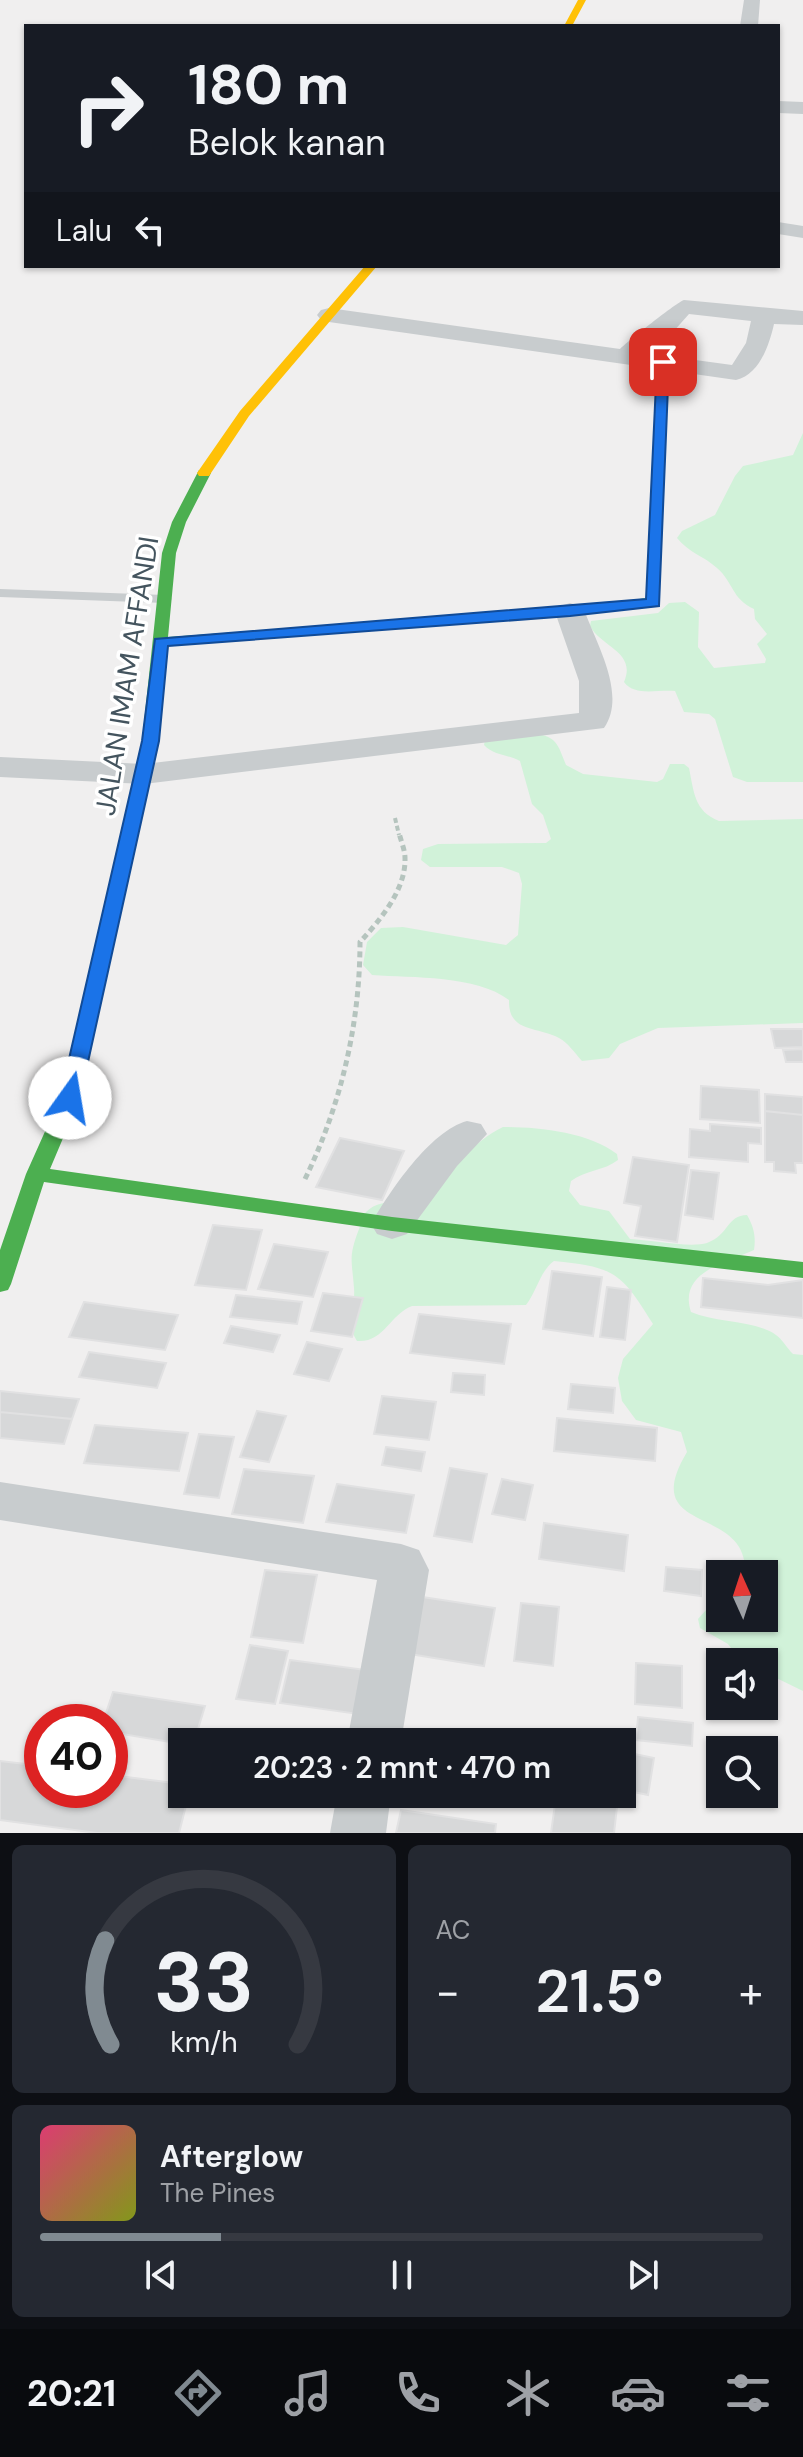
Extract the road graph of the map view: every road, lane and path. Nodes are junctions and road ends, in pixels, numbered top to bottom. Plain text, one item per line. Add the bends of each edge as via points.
1 (582, 0) edge
2 (752, 0) edge
3 (569, 24) edge
4 (749, 24) edge
5 (780, 107) edge
6 (803, 108) edge
7 (780, 228) edge
8 (803, 232) edge
9 (369, 268) edge
10 (329, 315) junction
11 (768, 316) junction
12 (803, 318) edge
13 (627, 356) junction
14 (663, 362) junction
15 (0, 593) edge
16 (165, 599) junction
17 (570, 612) junction
18 (161, 642) junction
19 (0, 767) edge
20 (144, 774) junction
21 (395, 818) dead end
22 (467, 1134) dead end
23 (21, 1189) edge
24 (290, 1208) junction
25 (392, 1224) junction
26 (803, 1270) edge
27 (0, 1284) edge
28 (0, 1501) edge
29 (376, 1728) edge
30 (362, 1808) edge
31 (358, 1833) edge

1 - 3 street
2 - 4 street
5 - 6 street
7 - 8 street
9 - 10 street, JALAN IMAM AFFANDI
10 - 13 street
10 - 16 street, JALAN IMAM AFFANDI via 229,432 194,488 169,553
11 - 12 street
11 - 13 street via 684,307
11 - 14 street via 741,371
13 - 14 street
14 - 17 street via 656,600
15 - 16 lane
16 - 18 street, JALAN IMAM AFFANDI
17 - 18 street
17 - 20 street via 595,689 598,707 593,721
18 - 20 street, JALAN IMAM AFFANDI
19 - 20 street
20 - 23 street, JALAN IMAM AFFANDI via 70,1098
21 - 24 path via 405,859 389,910 360,942 360,995 339,1093 321,1146
22 - 25 street via 442,1156
23 - 24 street
23 - 27 street, JALAN IMAM AFFANDI
24 - 25 street
25 - 26 street
28 - 29 street via 401,1564
30 - 31 street

